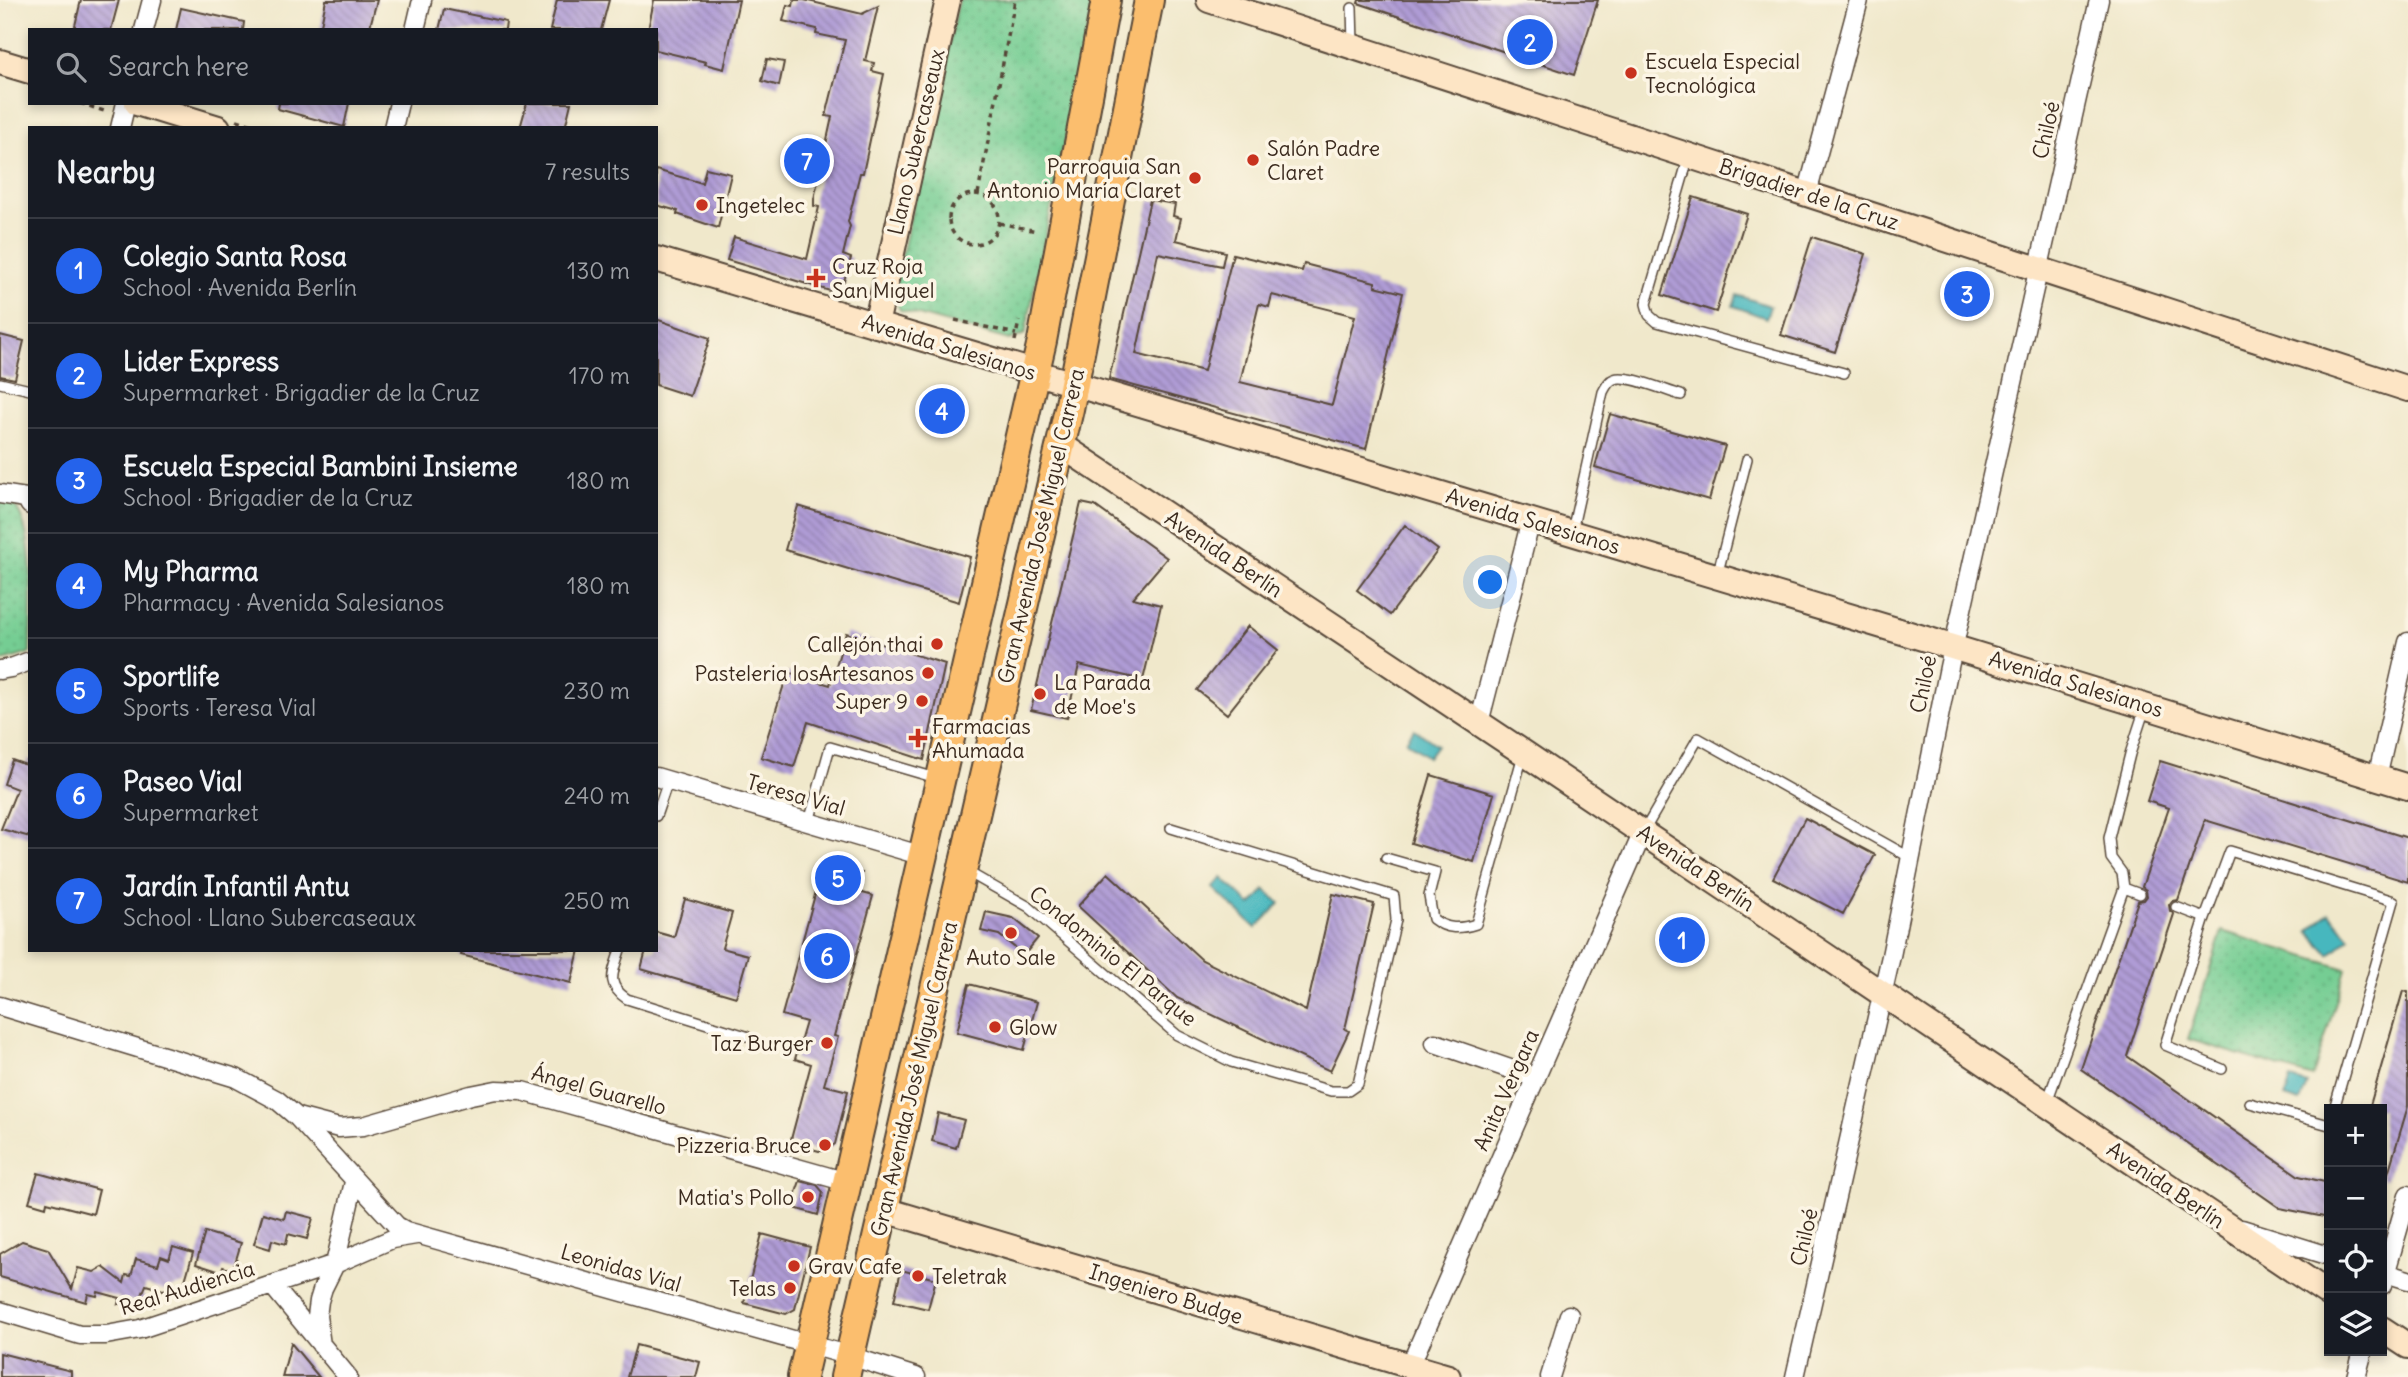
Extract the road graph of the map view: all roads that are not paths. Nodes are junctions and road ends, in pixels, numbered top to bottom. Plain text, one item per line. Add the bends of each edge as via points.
1 (152, 0) edge
2 (422, 0) edge
3 (948, 0) edge
4 (1106, 0) edge
5 (1149, 0) edge
6 (1209, 0) edge
7 (1859, 0) edge
8 (2099, 0) edge
9 (1352, 8) dead end
10 (145, 28) edge
11 (415, 28) edge
12 (1353, 46) junction
13 (0, 62) edge
14 (28, 70) edge
15 (126, 105) edge
16 (143, 105) edge
17 (399, 105) edge
18 (120, 126) edge
19 (212, 126) edge
20 (393, 126) edge
21 (1689, 155) junction
22 (1807, 194) junction
23 (658, 260) edge
24 (2038, 270) junction
25 (876, 325) junction
26 (1034, 373) junction
27 (1844, 373) dead end
28 (0, 383) edge
29 (1075, 383) junction
30 (2408, 389) edge
31 (28, 390) edge
32 (1681, 395) dead end
33 (1061, 445) junction
34 (1747, 459) dead end
35 (0, 494) edge
36 (28, 496) edge
37 (1531, 520) junction
38 (1572, 533) junction
39 (1717, 576) junction
40 (2408, 642) edge
41 (1954, 647) junction
42 (28, 662) edge
43 (0, 670) edge
44 (2146, 705) junction
45 (1479, 723) junction
46 (1524, 753) junction
47 (2377, 778) junction
48 (662, 779) edge
49 (941, 780) junction
50 (2408, 788) edge
51 (658, 804) edge
52 (809, 822) junction
53 (1171, 828) dead end
54 (1643, 832) junction
55 (923, 856) junction
56 (1386, 858) dead end
57 (1911, 858) junction
58 (959, 883) junction
59 (2124, 888) junction
60 (2140, 894) dead end
61 (2176, 907) dead end
62 (2205, 918) junction
63 (619, 952) edge
64 (1883, 993) junction
65 (0, 1006) edge
66 (746, 1036) dead end
67 (1434, 1043) dead end
68 (2222, 1069) dead end
69 (1536, 1078) junction
70 (2250, 1103) dead end
71 (2046, 1104) junction
72 (2335, 1104) edge
73 (297, 1117) junction
74 (2324, 1124) edge
75 (354, 1182) junction
76 (847, 1182) junction
77 (2408, 1195) edge
78 (885, 1210) junction
79 (2223, 1223) junction
80 (419, 1234) junction
81 (2324, 1254) edge
82 (2387, 1263) edge
83 (335, 1264) junction
84 (2387, 1277) edge
85 (2408, 1280) edge
86 (272, 1285) junction
87 (2328, 1293) edge
88 (0, 1311) edge
89 (1569, 1315) dead end
90 (2387, 1332) edge
91 (321, 1345) junction
92 (810, 1346) junction
93 (2408, 1346) edge
94 (2362, 1356) edge
95 (1410, 1366) junction
96 (847, 1367) edge
97 (348, 1377) edge
98 (802, 1377) edge
99 (916, 1377) edge
100 (1448, 1377) edge
101 (1549, 1377) edge
102 (1795, 1377) edge
103 (2356, 1377) edge

1 - 10 street
2 - 11 street
3 - 25 main road, Llano Subercaseaux
4 - 26 main road, Gran Avenida José Miguel Carrera
5 - 29 main road, Gran Avenida José Miguel Carrera
6 - 12 main road, Brigadier de la Cruz
7 - 22 street
8 - 24 street, Chiloé
9 - 12 lane
12 - 21 main road, Brigadier de la Cruz
13 - 14 main road
15 - 18 street
16 - 19 main road
17 - 20 street
21 - 22 main road, Brigadier de la Cruz
21 - 27 lane via 1646,304 1649,315 1657,322
22 - 24 main road, Brigadier de la Cruz
23 - 25 main road, Avenida Salesianos
24 - 30 main road, Brigadier de la Cruz
24 - 41 street, Chiloé
25 - 26 main road, Avenida Salesianos
26 - 29 main road, Avenida Salesianos
26 - 49 main road, Gran Avenida José Miguel Carrera
28 - 31 lane
29 - 33 main road, Gran Avenida José Miguel Carrera
29 - 37 main road, Avenida Salesianos
32 - 38 lane via 1626,379 1607,384
33 - 45 main road, Avenida Berlín
33 - 58 main road, Gran Avenida José Miguel Carrera
34 - 39 lane
35 - 36 street
37 - 38 main road, Avenida Salesianos
37 - 45 street
38 - 39 main road, Avenida Salesianos
39 - 41 main road, Avenida Salesianos
40 - 47 street
41 - 44 main road, Avenida Salesianos
41 - 57 street, Chiloé
42 - 43 street
44 - 47 main road, Avenida Salesianos
44 - 59 lane via 2109,838 2111,858 2122,873
45 - 46 main road, Avenida Berlín
46 - 54 main road, Avenida Berlín
46 - 56 lane via 1476,924 1443,926 1433,919 1429,896 1435,872
47 - 50 main road, Avenida Salesianos
48 - 51 lane
48 - 52 street, Teresa Vial
49 - 52 lane via 830,747
49 - 55 main road, Gran Avenida José Miguel Carrera
52 - 55 street, Teresa Vial
53 - 58 lane, Condominio El Parque via 1394,897 1396,920 1358,1084 1348,1091 1331,1091 1231,1062 1177,1035 1029,907
54 - 57 lane via 1698,738
54 - 64 main road, Avenida Berlín
54 - 69 street, Anita Vergara
55 - 58 main road
55 - 76 main road, Gran Avenida José Miguel Carrera
57 - 64 street, Chiloé
58 - 78 main road, Gran Avenida José Miguel Carrera
59 - 60 lane
59 - 71 lane
61 - 62 lane
62 - 68 lane via 2165,1045
62 - 72 lane via 2230,851 2394,901
63 - 66 lane via 612,978 615,991 627,999
64 - 71 main road, Avenida Berlín
64 - 102 street, Chiloé
65 - 73 street, Ángel Guarello via 236,1078 270,1095
67 - 69 street
69 - 95 street, Anita Vergara
70 - 74 lane
71 - 79 main road, Avenida Berlín
73 - 75 street, Ángel Guarello
73 - 76 street, Ángel Guarello via 340,1128 363,1126 471,1095 522,1091
75 - 80 street, Leonidas Vial via 397,1226
75 - 83 street
76 - 92 main road, Gran Avenida José Miguel Carrera
77 - 82 street
78 - 95 main road, Ingeniero Budge
78 - 96 main road, Gran Avenida José Miguel Carrera
79 - 81 street
79 - 87 main road, Avenida Berlín
80 - 83 street, Leonidas Vial via 392,1239
80 - 92 street, Leonidas Vial
83 - 86 street, Leonidas Vial
83 - 91 street via 319,1301
84 - 85 street
86 - 88 street, Real Audiencia via 107,1335 80,1335
86 - 91 street, Real Audiencia
89 - 101 street
90 - 93 main road
91 - 97 street, Real Audiencia
92 - 96 street, Leonidas Vial
92 - 98 main road, Gran Avenida José Miguel Carrera
94 - 103 street
95 - 100 main road, Ingeniero Budge
96 - 99 street, Leonidas Vial

